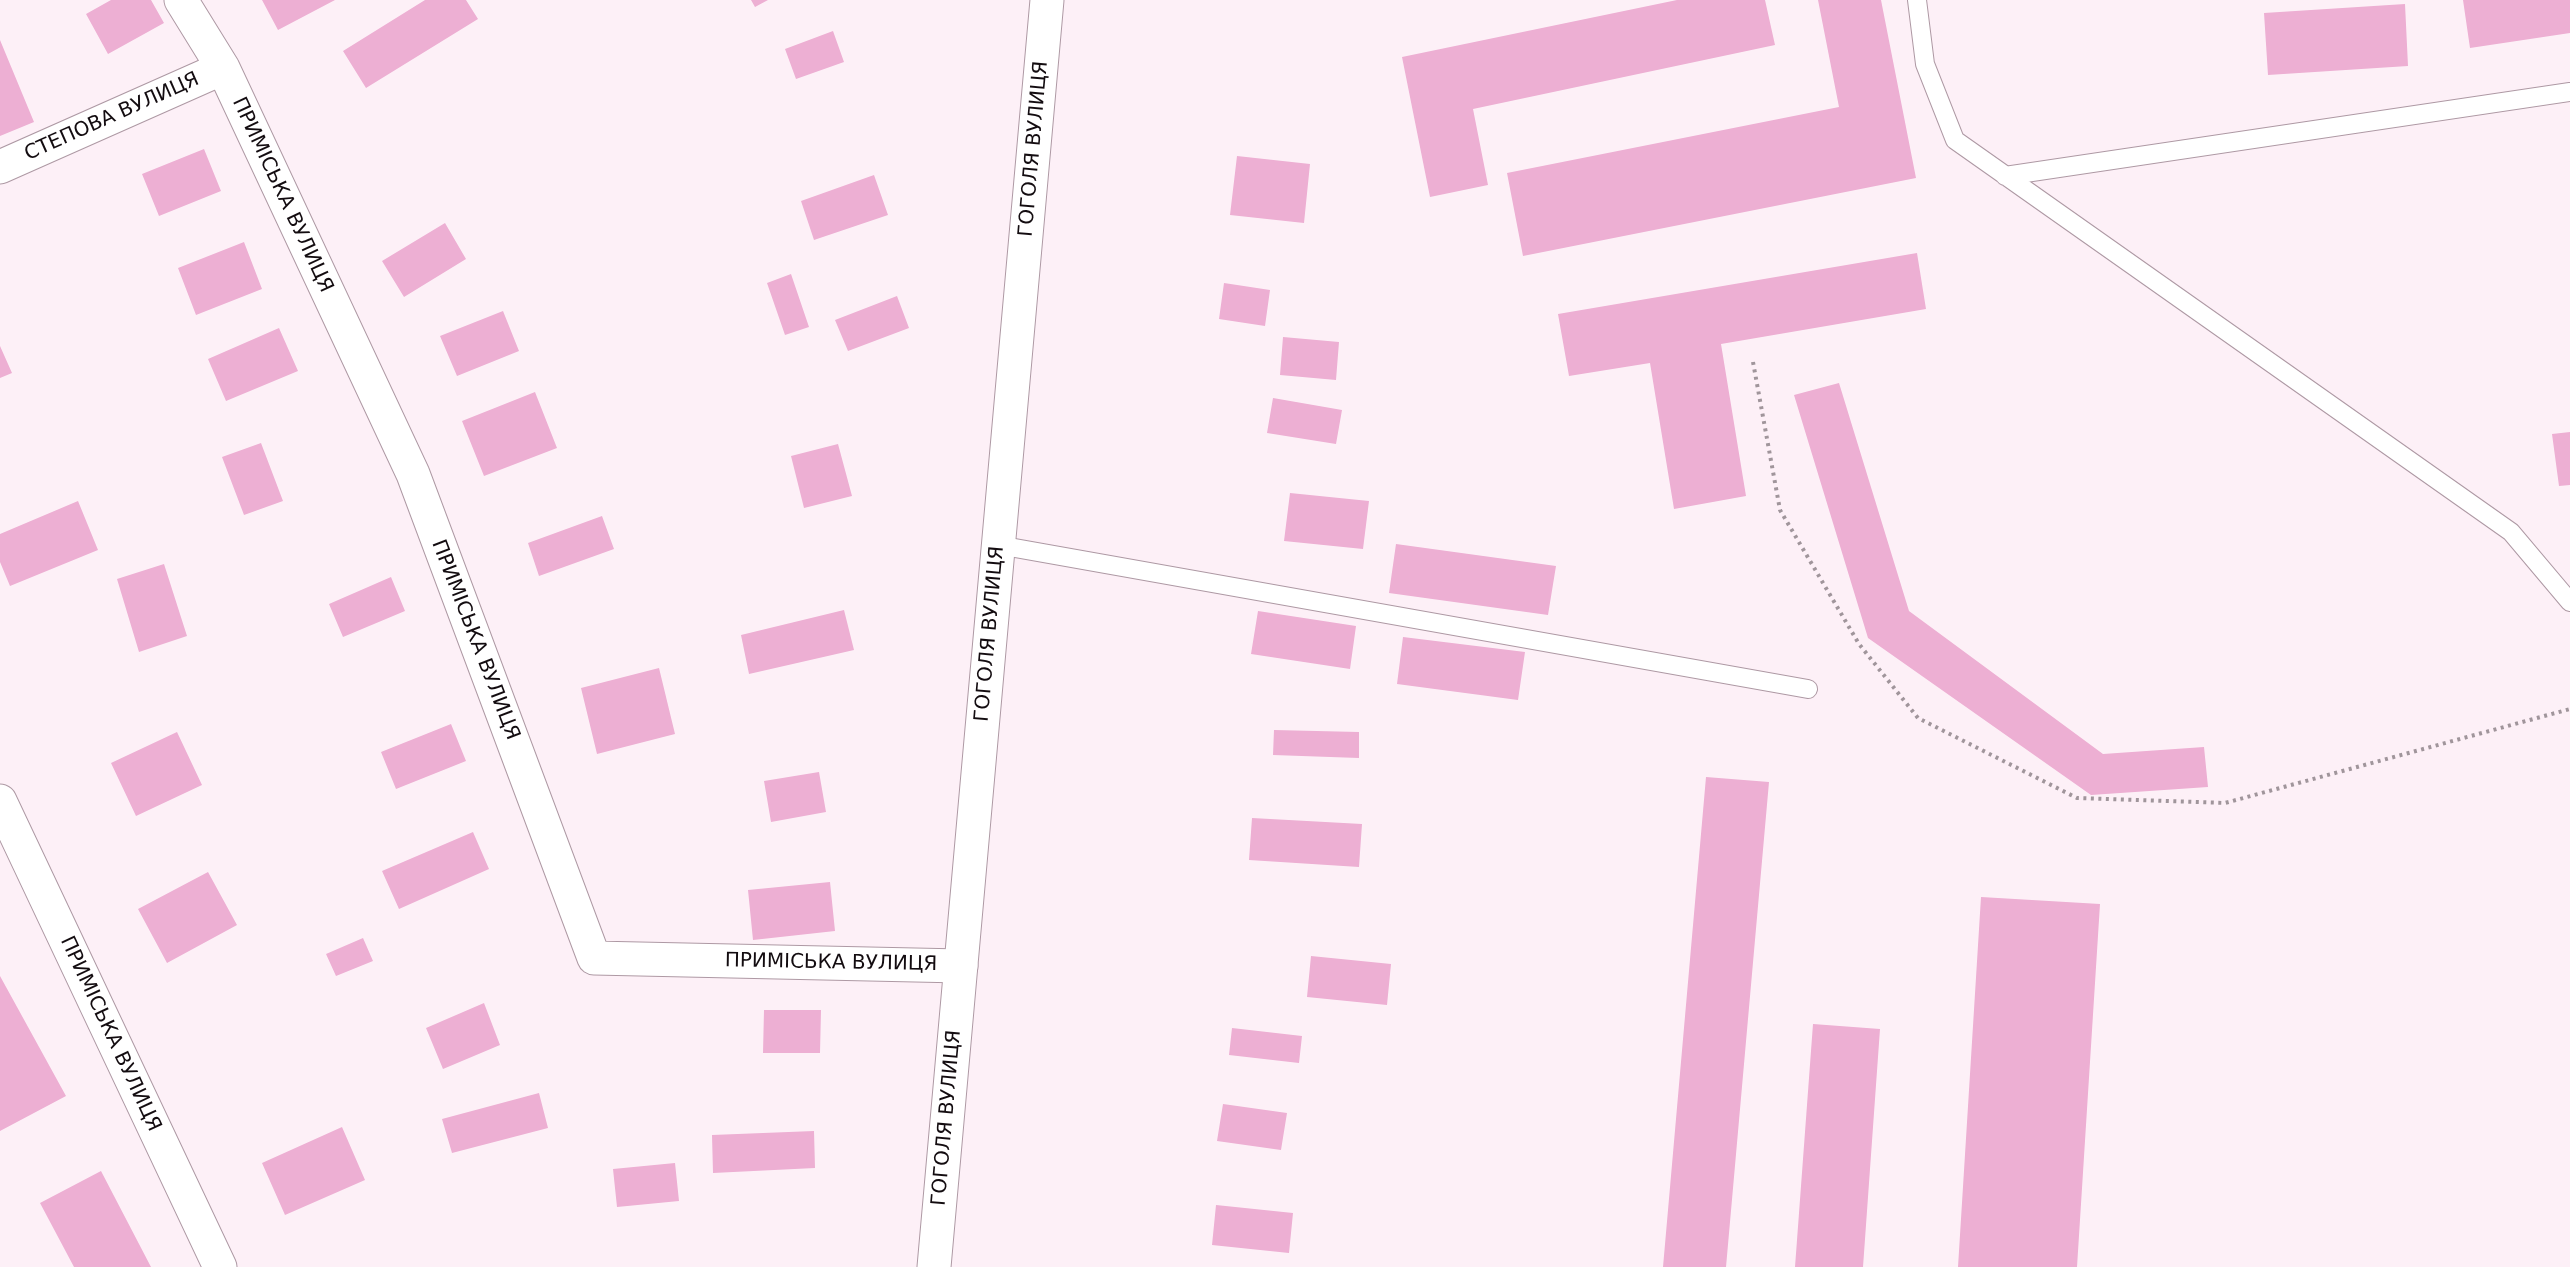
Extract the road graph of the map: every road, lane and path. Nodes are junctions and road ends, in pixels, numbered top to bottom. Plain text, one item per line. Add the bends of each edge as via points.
1 (181, 0) edge
2 (1047, 0) edge
3 (1917, 0) edge
4 (223, 68) junction
5 (2570, 92) edge
6 (0, 166) edge
7 (2005, 176) junction
8 (1753, 362) dead end
9 (998, 545) junction
10 (2570, 602) edge
11 (1808, 689) dead end
12 (2570, 709) edge
13 (0, 801) edge
14 (961, 966) junction
15 (220, 1267) edge
16 (934, 1267) edge

1 - 4 street, ПРИМІСЬКА ВУЛИЦЯ
2 - 9 street, ГОГОЛЯ ВУЛИЦЯ
3 - 7 lane via 1925,64 1955,140
4 - 6 street, СТЕПОВА ВУЛИЦЯ
4 - 14 street, ПРИМІСЬКА ВУЛИЦЯ via 413,474 594,958
5 - 7 lane
7 - 10 lane via 2511,532
8 - 12 path via 1780,510 1859,644 1918,718 2077,798 2225,803
9 - 11 lane
9 - 14 street, ГОГОЛЯ ВУЛИЦЯ
13 - 15 street, ПРИМІСЬКА ВУЛИЦЯ
14 - 16 street, ГОГОЛЯ ВУЛИЦЯ

